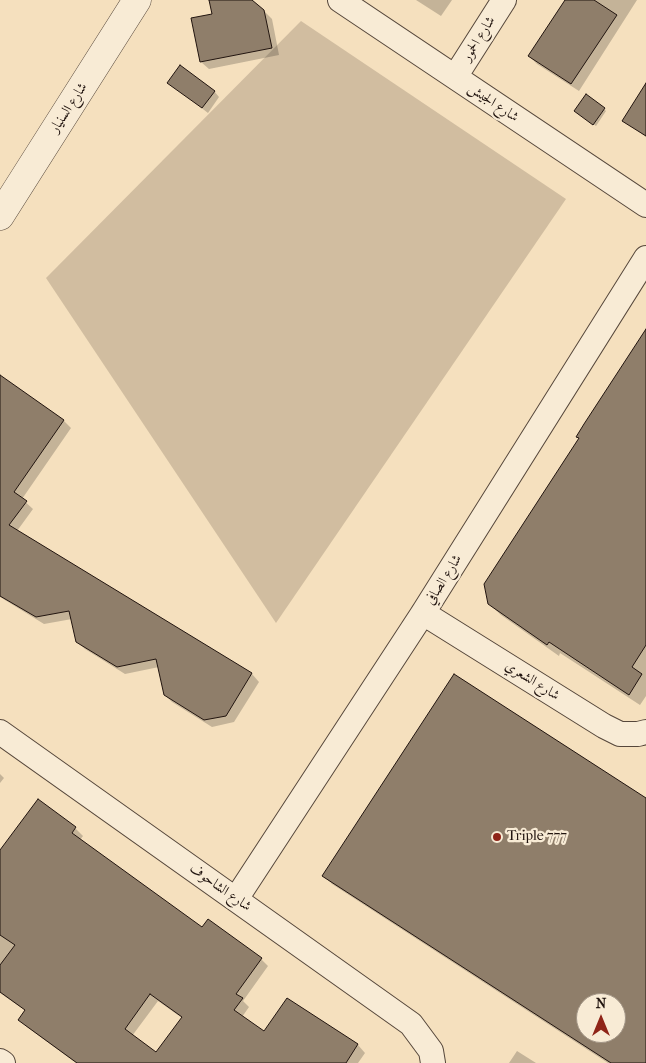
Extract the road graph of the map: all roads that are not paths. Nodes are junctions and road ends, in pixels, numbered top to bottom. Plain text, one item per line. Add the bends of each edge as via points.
1 (137, 0) edge
2 (340, 0) edge
3 (504, 0) edge
4 (455, 77) junction
5 (646, 205) edge
6 (0, 216) edge
7 (646, 258) edge
8 (423, 614) junction
9 (0, 732) edge
10 (646, 732) edge
11 (236, 899) junction
12 (432, 1057) edge

1 - 6 street, شارع السنيار
2 - 4 street, شارع الجيش
3 - 4 street, شارع الحمور
4 - 5 street, شارع الجيش
7 - 8 street, شارع الصافي
8 - 10 street, شارع الشعري via 604,726 620,734
8 - 11 street, شارع الصافي
9 - 11 street, شارع الشاحوف
11 - 12 street, شارع الشاحوف via 411,1024

